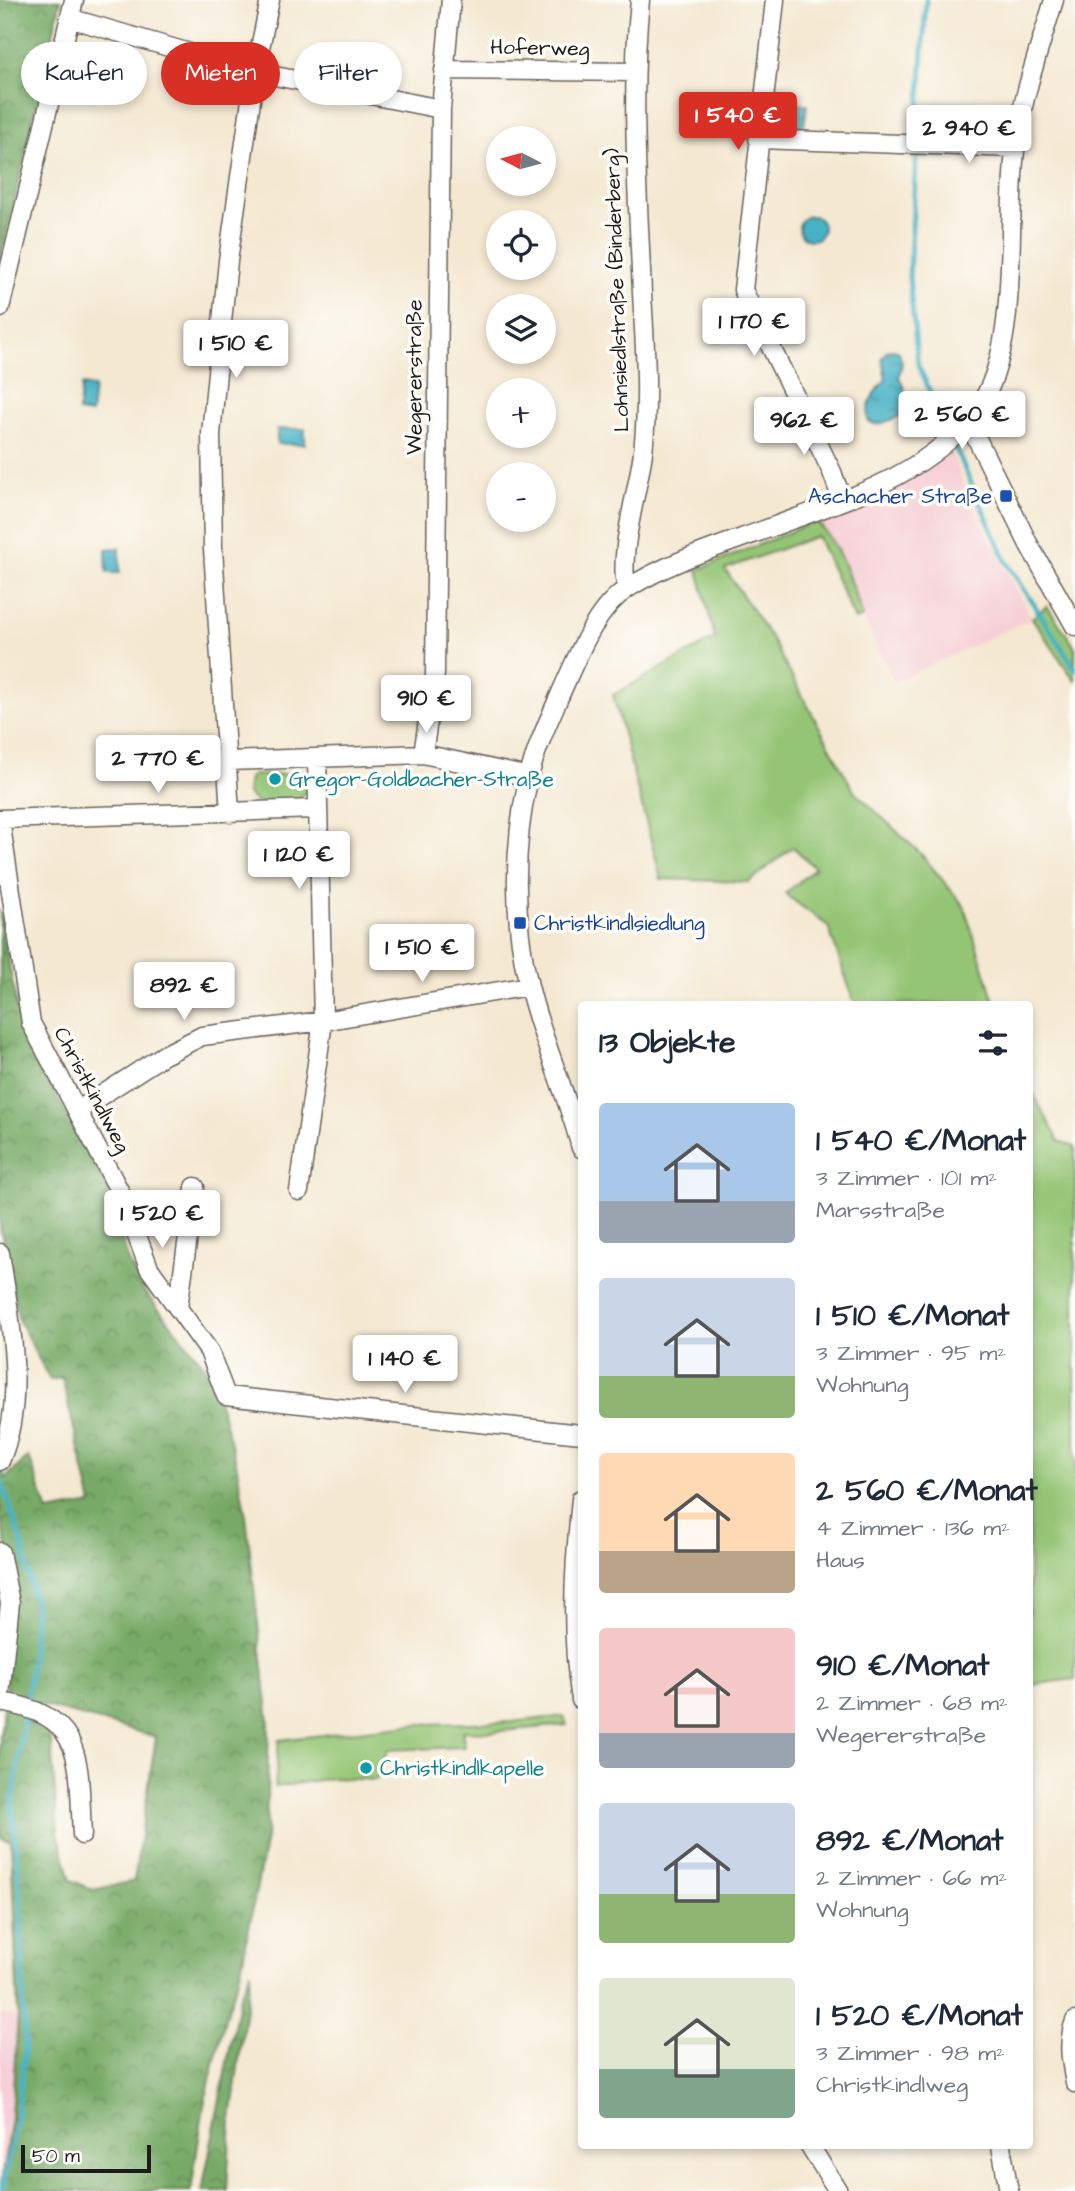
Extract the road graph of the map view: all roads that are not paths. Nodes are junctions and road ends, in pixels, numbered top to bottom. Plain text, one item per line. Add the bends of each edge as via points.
1 (270, 0) edge
2 (451, 0) edge
3 (640, 0) edge
4 (775, 0) edge
5 (1054, 0) edge
6 (72, 9) edge
7 (168, 42) edge
8 (261, 42) edge
9 (444, 70) junction
10 (635, 72) junction
11 (280, 77) edge
12 (250, 105) edge
13 (441, 109) junction
14 (758, 139) junction
15 (1015, 148) junction
16 (0, 308) edge
17 (966, 423) junction
18 (842, 499) junction
19 (627, 588) junction
20 (1075, 626) edge
21 (423, 754) junction
22 (317, 759) junction
23 (229, 761) junction
24 (529, 778) junction
25 (317, 809) junction
26 (230, 813) junction
27 (0, 819) edge
28 (529, 986) junction
29 (323, 1021) junction
30 (77, 1111) junction
31 (578, 1139) edge
32 (195, 1187) dead end
33 (299, 1191) dead end
34 (0, 1254) edge
35 (178, 1308) junction
36 (578, 1434) edge
37 (0, 1461) edge
38 (578, 1535) edge
39 (0, 1552) edge
40 (578, 1676) edge
41 (0, 1695) edge
42 (8, 1704) edge
43 (82, 1835) dead end
44 (1075, 2021) edge
45 (1075, 2083) edge
46 (812, 2149) edge
47 (1002, 2149) edge
48 (838, 2191) edge
49 (1010, 2191) edge

1 - 8 street
2 - 9 street, Wegererstraße
3 - 10 street, Lohnsiedlstraße (Binderberg)
4 - 14 street
5 - 15 street
6 - 7 street
6 - 16 street
9 - 10 street, Hoferweg
9 - 13 street, Wegererstraße
10 - 19 street, Lohnsiedlstraße (Binderberg) via 646,415 624,566
11 - 13 street
12 - 23 street via 228,261 211,434 213,549
13 - 21 street, Wegererstraße via 435,674
14 - 15 street
14 - 18 street via 743,290
15 - 17 street via 1003,348 990,386
17 - 18 street via 936,450 893,478
17 - 20 street
18 - 19 street
19 - 24 street via 602,613 571,669
21 - 22 street
21 - 24 street
22 - 23 street
22 - 25 street
23 - 26 street
24 - 28 street via 517,868
25 - 26 street
25 - 29 street
26 - 27 street
27 - 30 street, Christkindlweg via 31,1023
28 - 29 street
28 - 31 street
29 - 30 street via 202,1036 163,1055
29 - 33 street
30 - 35 street, Christkindlweg via 122,1196 149,1268
32 - 35 street
34 - 37 street via 14,1382 11,1430
35 - 36 street, Christkindlweg via 209,1351 226,1396
38 - 40 street via 573,1636
39 - 41 street via 10,1603
42 - 43 street via 40,1711 61,1726 77,1764
44 - 45 street via 1070,2055
46 - 48 street
47 - 49 street

